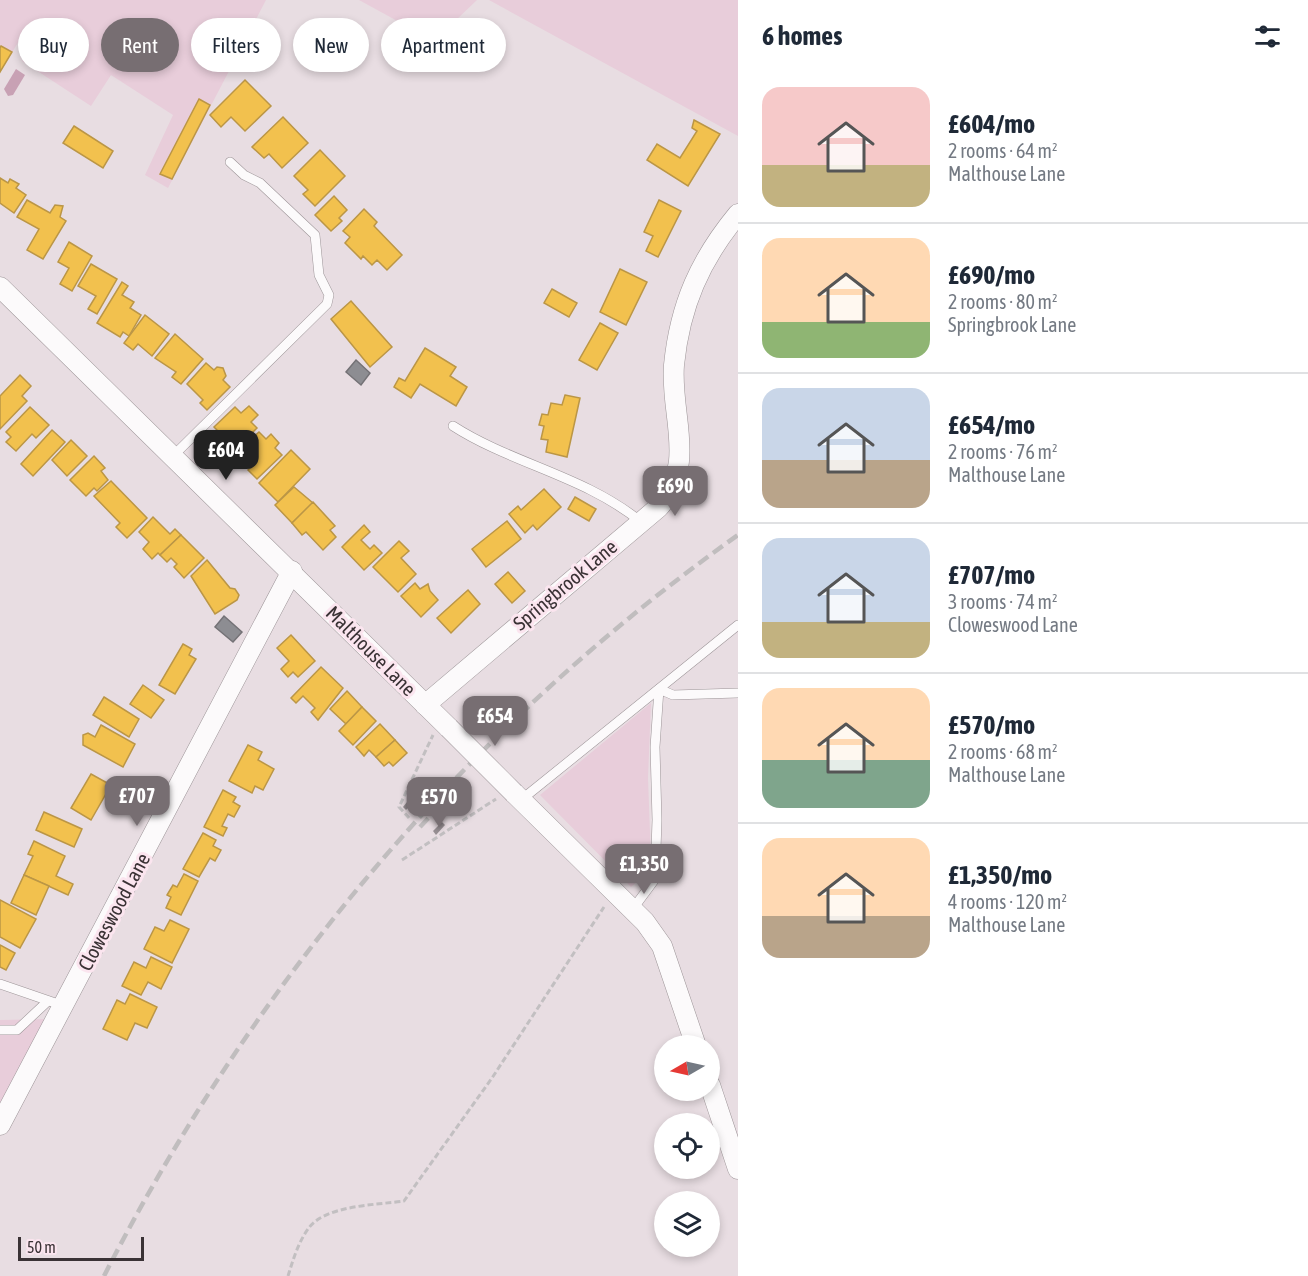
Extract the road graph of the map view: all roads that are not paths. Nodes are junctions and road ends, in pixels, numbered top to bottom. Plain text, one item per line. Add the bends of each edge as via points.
1 (230, 162) dead end
2 (738, 214) edge
3 (0, 287) edge
4 (453, 426) dead end
5 (173, 456) junction
6 (641, 522) junction
7 (292, 571) junction
8 (738, 625) edge
9 (738, 693) edge
10 (425, 705) junction
11 (513, 796) junction
12 (632, 910) junction
13 (0, 984) edge
14 (56, 1004) junction
15 (0, 1030) edge
16 (692, 1035) edge
17 (715, 1101) edge
18 (0, 1125) edge
19 (738, 1169) edge

1 - 5 lane via 260,183 315,235 319,275 329,296 327,304
2 - 6 street, Springbrook Lane via 714,242 692,284 680,324 674,367 678,470 671,493
3 - 5 street, Malthouse Lane
4 - 6 lane via 507,456 554,472
5 - 7 street, Malthouse Lane
6 - 10 street, Springbrook Lane
7 - 10 street, Malthouse Lane
7 - 14 street, Cloweswood Lane
8 - 11 lane
9 - 12 lane via 673,694 659,689 655,879
10 - 11 street, Malthouse Lane, bridge via 442,728
11 - 12 street, Malthouse Lane
12 - 16 street, Malthouse Lane via 662,946
13 - 14 lane
14 - 15 lane via 16,1030
14 - 18 street, Cloweswood Lane
17 - 19 street

